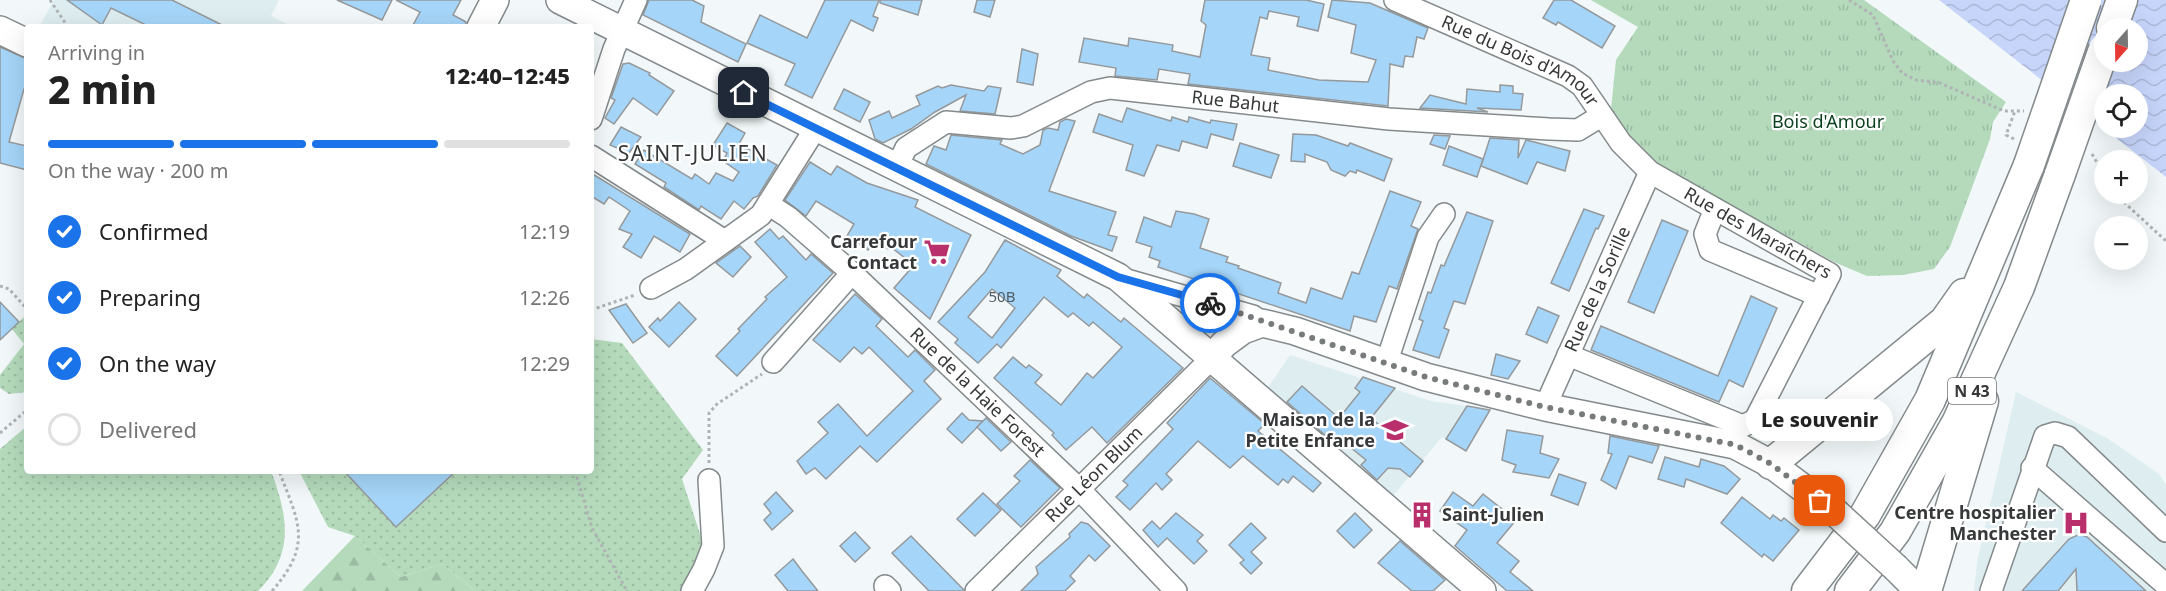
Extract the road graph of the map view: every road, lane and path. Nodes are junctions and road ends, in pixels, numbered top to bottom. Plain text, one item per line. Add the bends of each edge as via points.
1 (50, 0) edge
2 (495, 0) edge
3 (560, 0) edge
4 (636, 0) edge
5 (1395, 0) edge
6 (1849, 0) edge
7 (2086, 0) edge
8 (2122, 0) edge
9 (2116, 18) edge
10 (66, 24) edge
11 (483, 24) edge
12 (0, 30) edge
13 (622, 31) junction
14 (24, 42) edge
15 (2096, 72) edge
16 (594, 110) edge
17 (1601, 116) junction
18 (815, 129) junction
19 (2006, 135) dead end
20 (594, 158) edge
21 (896, 169) junction
22 (1650, 172) junction
23 (768, 204) junction
24 (2126, 204) edge
25 (1715, 209) junction
26 (1444, 214) dead end
27 (2006, 225) junction
28 (2166, 241) edge
29 (725, 242) junction
30 (852, 273) junction
31 (1118, 277) junction
32 (0, 286) edge
33 (2019, 287) junction
34 (651, 288) joint
35 (1819, 296) junction
36 (24, 306) edge
37 (594, 309) edge
38 (1262, 323) junction
39 (1568, 355) junction
40 (1212, 358) junction
41 (773, 362) joint
42 (1386, 364) junction
43 (1545, 407) junction
44 (24, 413) edge
45 (0, 433) edge
46 (1771, 464) junction
47 (2032, 468) junction
48 (280, 474) edge
49 (576, 474) edge
50 (709, 480) joint
51 (1080, 490) junction
52 (2166, 531) edge
53 (2166, 585) edge
54 (272, 591) edge
55 (627, 591) edge
56 (692, 591) edge
57 (976, 591) edge
58 (1176, 591) edge
59 (1482, 591) edge
60 (1807, 591) edge
61 (1850, 591) edge
62 (1918, 591) edge
63 (1926, 591) edge
64 (1991, 591) edge

1 - 10 path
2 - 11 main road
3 - 13 main road
4 - 13 street
5 - 17 street, Rue du Bois d'Amour via 1569,76 1582,86
6 - 19 path via 1873,15 1902,73 1916,80 1940,83 2004,111 2015,111
7 - 27 highway, N 43, bridge
8 - 9 highway
12 - 14 main road
13 - 16 street
13 - 18 main road
15 - 33 highway, N 43, bridge
17 - 21 street, Rue Bahut via 1578,130 1549,129 1389,118 1110,88 1091,92 1023,126 946,122 906,148
17 - 22 street, Rue des Maraîchers
18 - 21 main road
18 - 23 street
20 - 29 street
21 - 31 main road
22 - 25 street, Rue des Maraîchers
22 - 39 street, Rue de la Sorille
23 - 29 street via 761,215
23 - 30 street, Rue de la Haie Forest
24 - 28 path
25 - 35 street, Rue des Maraîchers via 1830,274
25 - 35 street via 1705,234 1710,250
26 - 42 street via 1428,237
27 - 46 highway via 1945,321
27 - 60 highway, N 43 via 1930,400 1865,514
29 - 34 street
30 - 41 street
30 - 51 street, Rue de la Haie Forest
31 - 38 street via 1253,316
31 - 40 main road
32 - 36 path via 9,289
33 - 61 highway, N 43 via 1957,423 1895,532
33 - 63 highway
34 - 37 path
35 - 39 street, Rue des Maraîchers via 1755,420 1743,426
38 - 40 main road via 1243,330
38 - 42 main road
39 - 43 street, Rue de la Sorille
40 - 51 street, Rue Léon Blum
40 - 59 main road
41 - 50 path via 709,413
42 - 43 main road
43 - 46 main road via 1736,445
44 - 45 path
46 - 62 main road, bridge via 1836,513
47 - 52 street via 2045,436 2055,433 2068,437
47 - 53 street
47 - 64 street
48 - 54 path via 300,538 290,571
49 - 55 path via 592,528
50 - 56 street via 713,546
51 - 57 street, Rue Léon Blum
51 - 58 street, Rue de la Haie Forest

